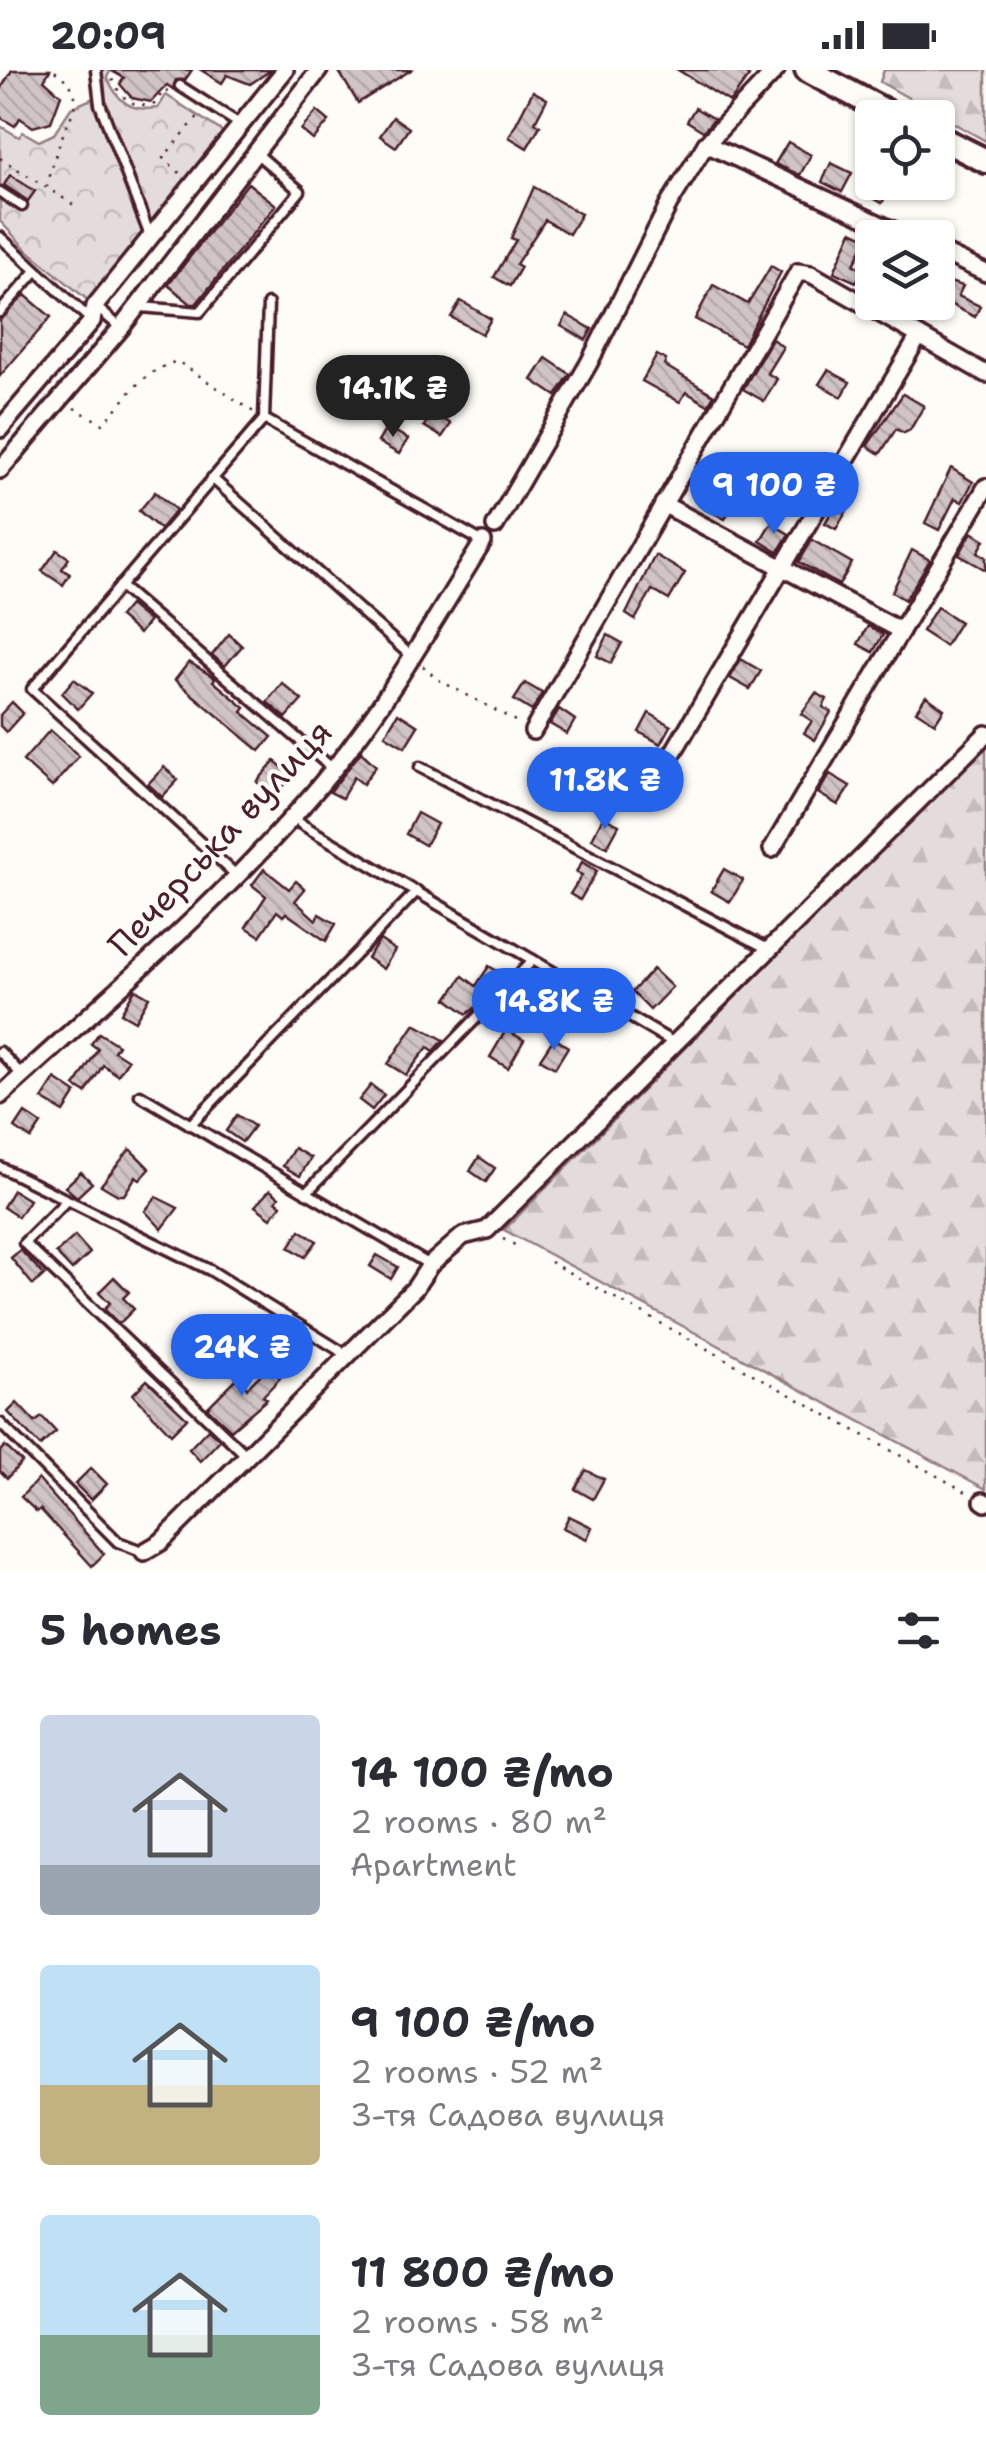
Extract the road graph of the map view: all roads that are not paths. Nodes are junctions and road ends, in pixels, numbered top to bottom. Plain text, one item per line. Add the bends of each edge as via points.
1 (96, 70) edge
2 (285, 70) edge
3 (318, 70) edge
4 (776, 70) edge
5 (807, 70) edge
6 (180, 86) road end
7 (864, 100) edge
8 (241, 125) junction
9 (706, 144) junction
10 (955, 146) edge
11 (255, 152) junction
12 (986, 161) edge
13 (0, 192) edge
14 (22, 206) dead end
15 (871, 220) edge
16 (0, 237) edge
17 (150, 238) junction
18 (955, 258) edge
19 (35, 272) junction
20 (986, 273) edge
21 (268, 304) dead end
22 (136, 306) junction
23 (0, 312) edge
24 (94, 314) junction
25 (122, 328) junction
26 (919, 336) junction
27 (986, 374) edge
28 (264, 420) junction
29 (0, 430) edge
30 (0, 470) edge
31 (212, 478) junction
32 (986, 487) edge
33 (663, 504) junction
34 (495, 526) dead end
35 (483, 542) joint
36 (781, 566) junction
37 (120, 586) junction
38 (902, 631) junction
39 (411, 656) junction
40 (533, 731) road end
41 (986, 734) edge
42 (420, 767) dead end
43 (333, 769) junction
44 (648, 794) dead end
45 (302, 824) dead end
46 (772, 850) dead end
47 (235, 874) junction
48 (417, 891) junction
49 (770, 950) junction
50 (533, 960) junction
51 (676, 1044) junction
52 (0, 1052) edge
53 (22, 1076) junction
54 (140, 1095) dead end
55 (0, 1096) edge
56 (190, 1125) junction
57 (0, 1168) edge
58 (306, 1193) junction
59 (65, 1202) junction
60 (430, 1264) junction
61 (348, 1356) junction
62 (0, 1424) edge
63 (246, 1455) junction
64 (144, 1552) joint

1 - 17 lane via 100,104
2 - 8 street
3 - 11 street
4 - 9 street
5 - 7 street
6 - 8 lane
8 - 17 street
9 - 15 street
9 - 34 street
10 - 12 street
11 - 22 street
11 - 22 lane via 300,191 200,312
13 - 14 lane
16 - 19 lane
17 - 24 street
18 - 20 street
19 - 23 lane
19 - 24 lane
21 - 28 lane
22 - 25 street
24 - 25 lane
24 - 29 street
25 - 30 street
26 - 27 street
26 - 33 street via 806,272 794,275
26 - 36 street
28 - 31 lane
28 - 35 lane
31 - 37 lane
31 - 39 lane
32 - 38 street
33 - 36 street
33 - 40 street
35 - 39 street, Печерська вулиця
36 - 38 street
36 - 44 street
37 - 43 lane
37 - 47 lane via 32,690
38 - 46 street
39 - 43 street, Печерська вулиця
41 - 49 street
42 - 49 lane
43 - 47 street, Печерська вулиця
45 - 48 lane
47 - 53 street, Печерська вулиця
48 - 50 lane
48 - 56 lane
49 - 51 street
50 - 51 lane
50 - 58 lane
51 - 60 street via 487,1230 463,1236
52 - 53 lane
53 - 55 street, Печерська вулиця
54 - 56 lane
56 - 58 lane
57 - 59 lane
58 - 60 lane
59 - 61 lane via 210,1270
59 - 63 lane via 24,1242
60 - 61 street
61 - 63 street
62 - 64 lane via 118,1542
63 - 64 street

